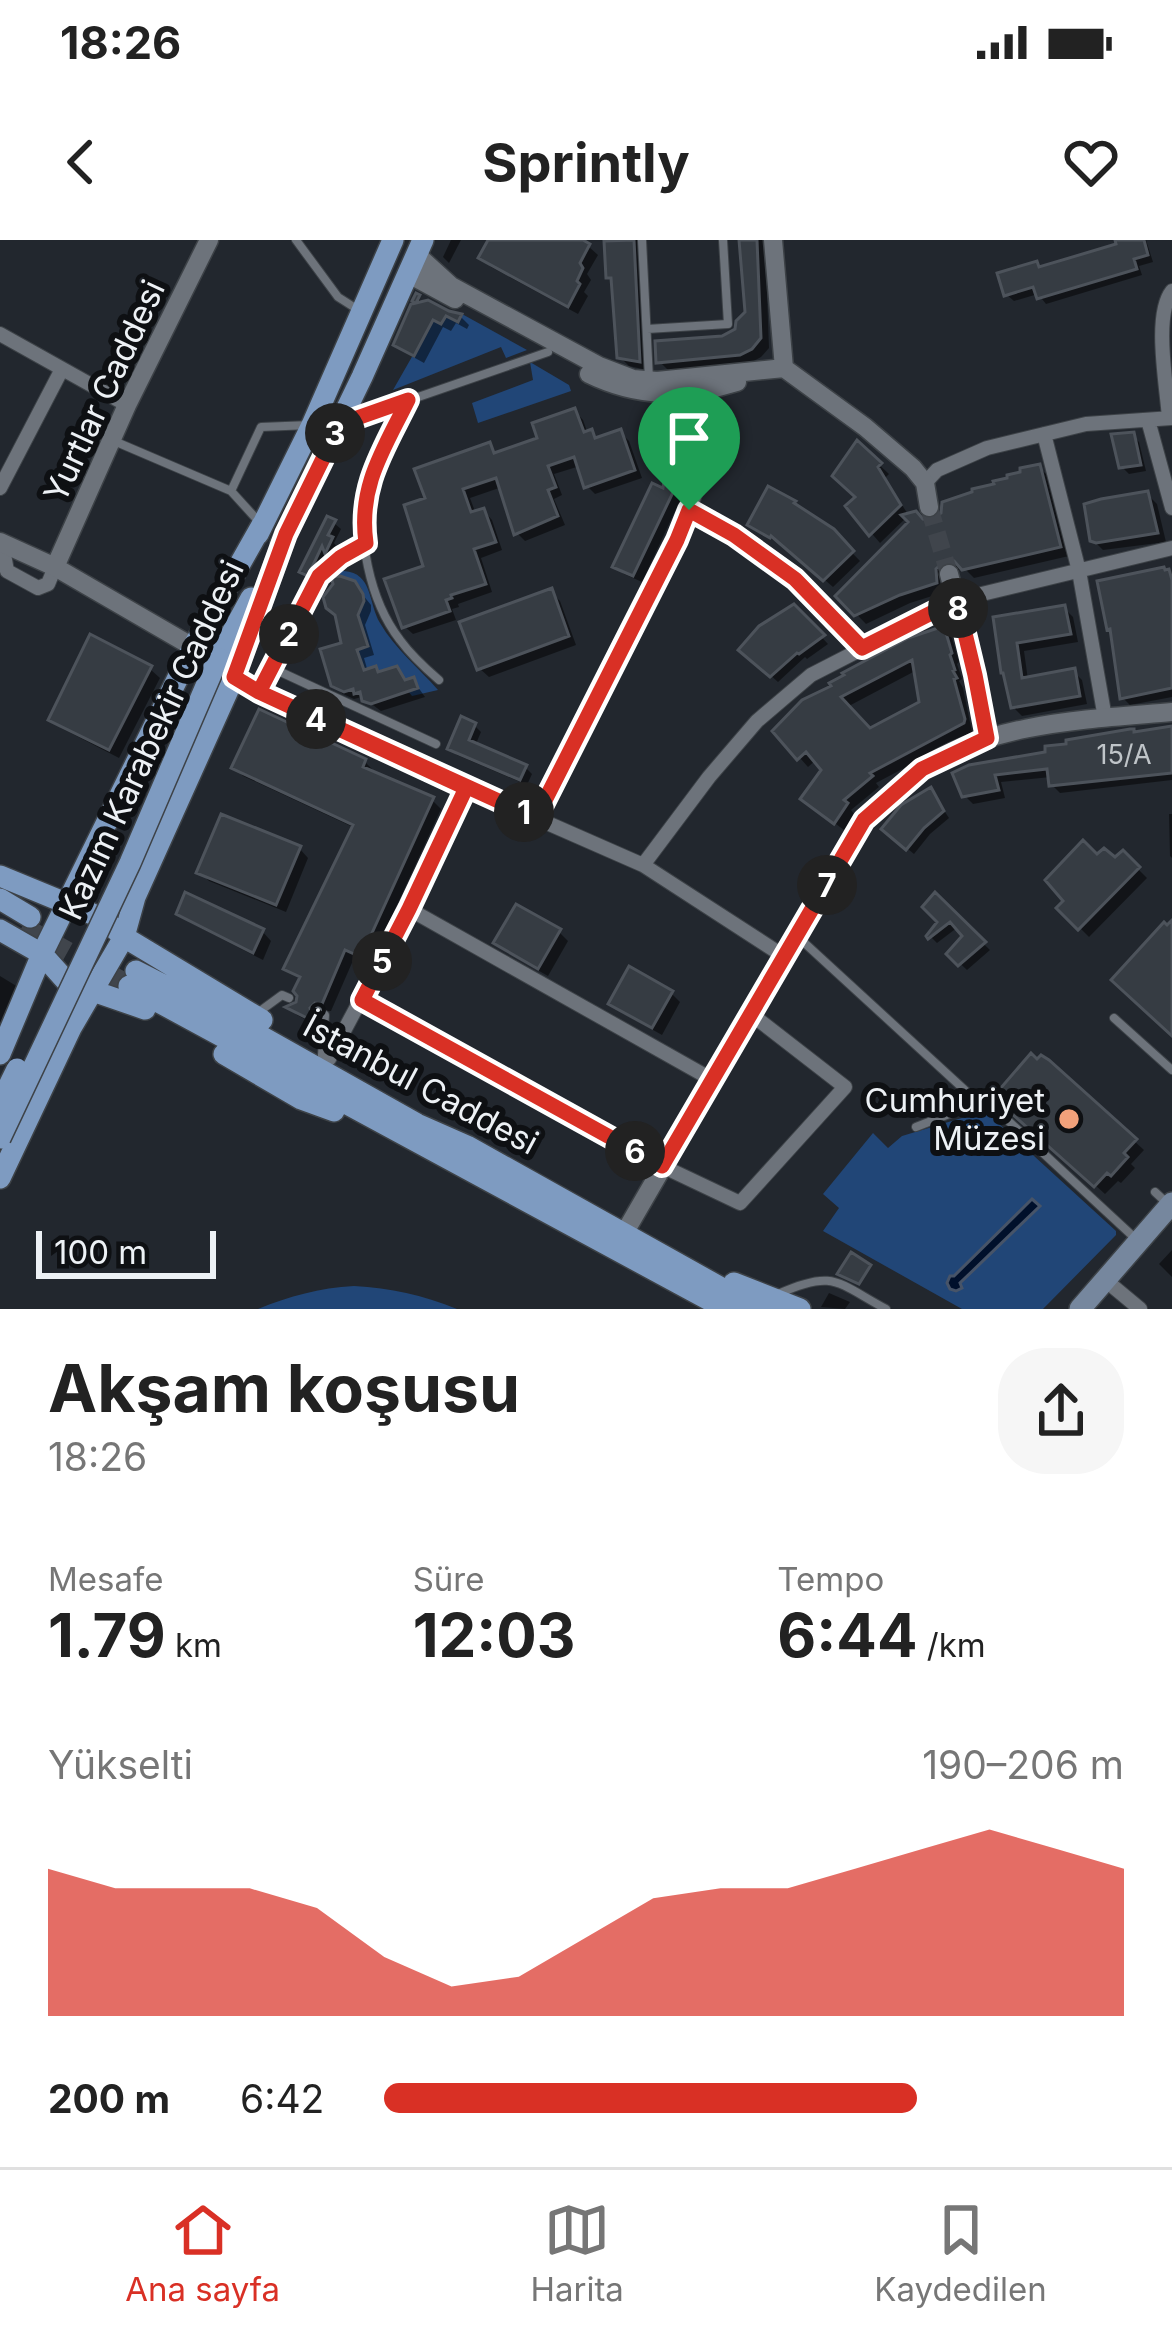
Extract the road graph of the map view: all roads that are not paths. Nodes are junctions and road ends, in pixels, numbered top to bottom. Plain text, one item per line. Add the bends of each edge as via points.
1 (208, 240) edge
2 (296, 240) edge
3 (393, 240) edge
4 (642, 240) edge
5 (723, 240) edge
6 (773, 240) edge
7 (415, 256) edge
8 (1172, 291) edge
9 (361, 312) junction
10 (1167, 327) edge
11 (647, 329) junction
12 (0, 334) edge
13 (548, 352) junction
14 (784, 368) junction
15 (62, 369) junction
16 (650, 380) junction
17 (703, 385) junction
18 (408, 400) junction
19 (128, 405) junction
20 (1171, 418) edge
21 (1148, 420) junction
22 (340, 424) junction
23 (312, 425) junction
24 (1044, 434) junction
25 (113, 441) junction
26 (925, 483) junction
27 (0, 488) edge
28 (231, 491) junction
29 (929, 507) tunnel mouth
30 (1172, 508) edge
31 (689, 510) junction
32 (262, 525) junction
33 (286, 534) junction
34 (1, 542) edge
35 (366, 543) junction
36 (1172, 548) edge
37 (55, 568) junction
38 (1079, 571) junction
39 (950, 574) tunnel mouth
40 (957, 600) junction
41 (862, 648) junction
42 (206, 653) junction
43 (272, 668) junction
44 (234, 677) junction
45 (440, 680) dead end
46 (259, 692) junction
47 (1172, 712) edge
48 (1105, 718) junction
49 (987, 738) junction
50 (436, 744) dead end
51 (466, 788) junction
52 (536, 818) junction
53 (644, 865) junction
54 (0, 876) edge
55 (0, 899) edge
56 (66, 904) junction
57 (409, 909) junction
58 (0, 915) edge
59 (17, 925) edge
60 (797, 936) junction
61 (124, 937) junction
62 (42, 954) junction
63 (785, 957) junction
64 (132, 978) tunnel mouth
65 (93, 989) junction
66 (289, 998) dead end
67 (362, 1000) junction
68 (318, 1011) dead end
69 (751, 1014) junction
70 (254, 1016) junction
71 (1114, 1018) dead end
72 (0, 1054) edge
73 (326, 1057) junction
74 (1172, 1070) edge
75 (711, 1079) junction
76 (0, 1104) edge
77 (980, 1104) junction
78 (916, 1126) dead end
79 (412, 1131) junction
80 (0, 1138) edge
81 (662, 1166) junction
82 (0, 1178) edge
83 (1166, 1200) edge
84 (625, 1232) junction
85 (1138, 1240) junction
86 (668, 1268) junction
87 (1104, 1279) junction
88 (766, 1303) edge
89 (712, 1309) edge
90 (726, 1309) edge
91 (800, 1309) edge
92 (886, 1309) edge
93 (1080, 1309) edge
94 (1140, 1309) edge

1 - 19 street, Yurtlar Caddesi
2 - 9 lane via 338,297
3 - 9 main road, Kazım Karabekir Caddesi
4 - 11 lane
5 - 11 lane via 728,324
6 - 14 street
7 - 13 street
7 - 16 street via 451,286 599,366
7 - 22 main road, Kazım Karabekir Caddesi
8 - 10 street
9 - 23 main road, Kazım Karabekir Caddesi
10 - 20 street
11 - 16 lane
12 - 15 street
13 - 17 street via 632,391
13 - 18 lane
14 - 17 street
14 - 26 street
15 - 19 street
15 - 27 street
16 - 17 street
17 - 31 street via 710,428
18 - 22 lane
18 - 35 lane via 366,491
19 - 25 street, Yurtlar Caddesi
20 - 21 street
21 - 24 street
21 - 30 street
22 - 33 main road, Kazım Karabekir Caddesi
23 - 28 lane via 261,427
23 - 32 main road, Kazım Karabekir Caddesi
24 - 26 street via 987,448
24 - 38 street
25 - 28 lane
25 - 37 street, Yurtlar Caddesi
26 - 29 street
28 - 32 lane
31 - 41 street via 795,579
31 - 52 street
32 - 42 main road, Kazım Karabekir Caddesi
33 - 42 main road, Kazım Karabekir Caddesi
33 - 44 main road
34 - 37 street
35 - 43 lane via 319,576
35 - 45 lane via 383,614
36 - 38 street
37 - 42 street
38 - 40 street
38 - 48 street
39 - 40 street
40 - 41 street
40 - 49 street
41 - 53 street via 811,675 758,721
42 - 56 main road
42 - 76 main road, Kazım Karabekir Caddesi, bridge
42 - 80 main road, Kazım Karabekir Caddesi, bridge via 130,863
43 - 46 lane
43 - 50 lane
44 - 46 street
44 - 61 main road
46 - 51 street
47 - 48 street
48 - 49 street
49 - 60 street via 922,769 864,820
51 - 52 street
51 - 57 street
52 - 53 street
53 - 63 street
54 - 56 main road
55 - 59 main road
56 - 61 main road
56 - 62 main road
57 - 67 street
57 - 75 street
58 - 59 main road
59 - 62 main road
60 - 63 street
60 - 77 lane
61 - 65 main road
61 - 70 main road
62 - 65 main road via 68,982
62 - 72 main road
63 - 69 street
64 - 79 main road, İstanbul Caddesi via 262,1036
65 - 79 main road via 136,1004 302,1099
65 - 82 main road
66 - 70 lane
67 - 73 street
67 - 81 street
68 - 73 lane via 325,1015
69 - 75 street
69 - 81 street via 845,1087 740,1203
70 - 73 main road
71 - 74 lane
73 - 79 main road
75 - 81 street
77 - 78 lane
77 - 85 lane via 990,1104
79 - 84 main road, İstanbul Caddesi via 467,1146
79 - 86 main road, İstanbul Caddesi
81 - 84 street
83 - 85 main road
84 - 86 main road, İstanbul Caddesi
85 - 87 main road
86 - 88 main road, İstanbul Caddesi
86 - 89 main road, İstanbul Caddesi
86 - 90 main road, İstanbul Caddesi
87 - 93 main road
87 - 94 street
88 - 91 main road, İstanbul Caddesi
88 - 92 lane via 823,1279

